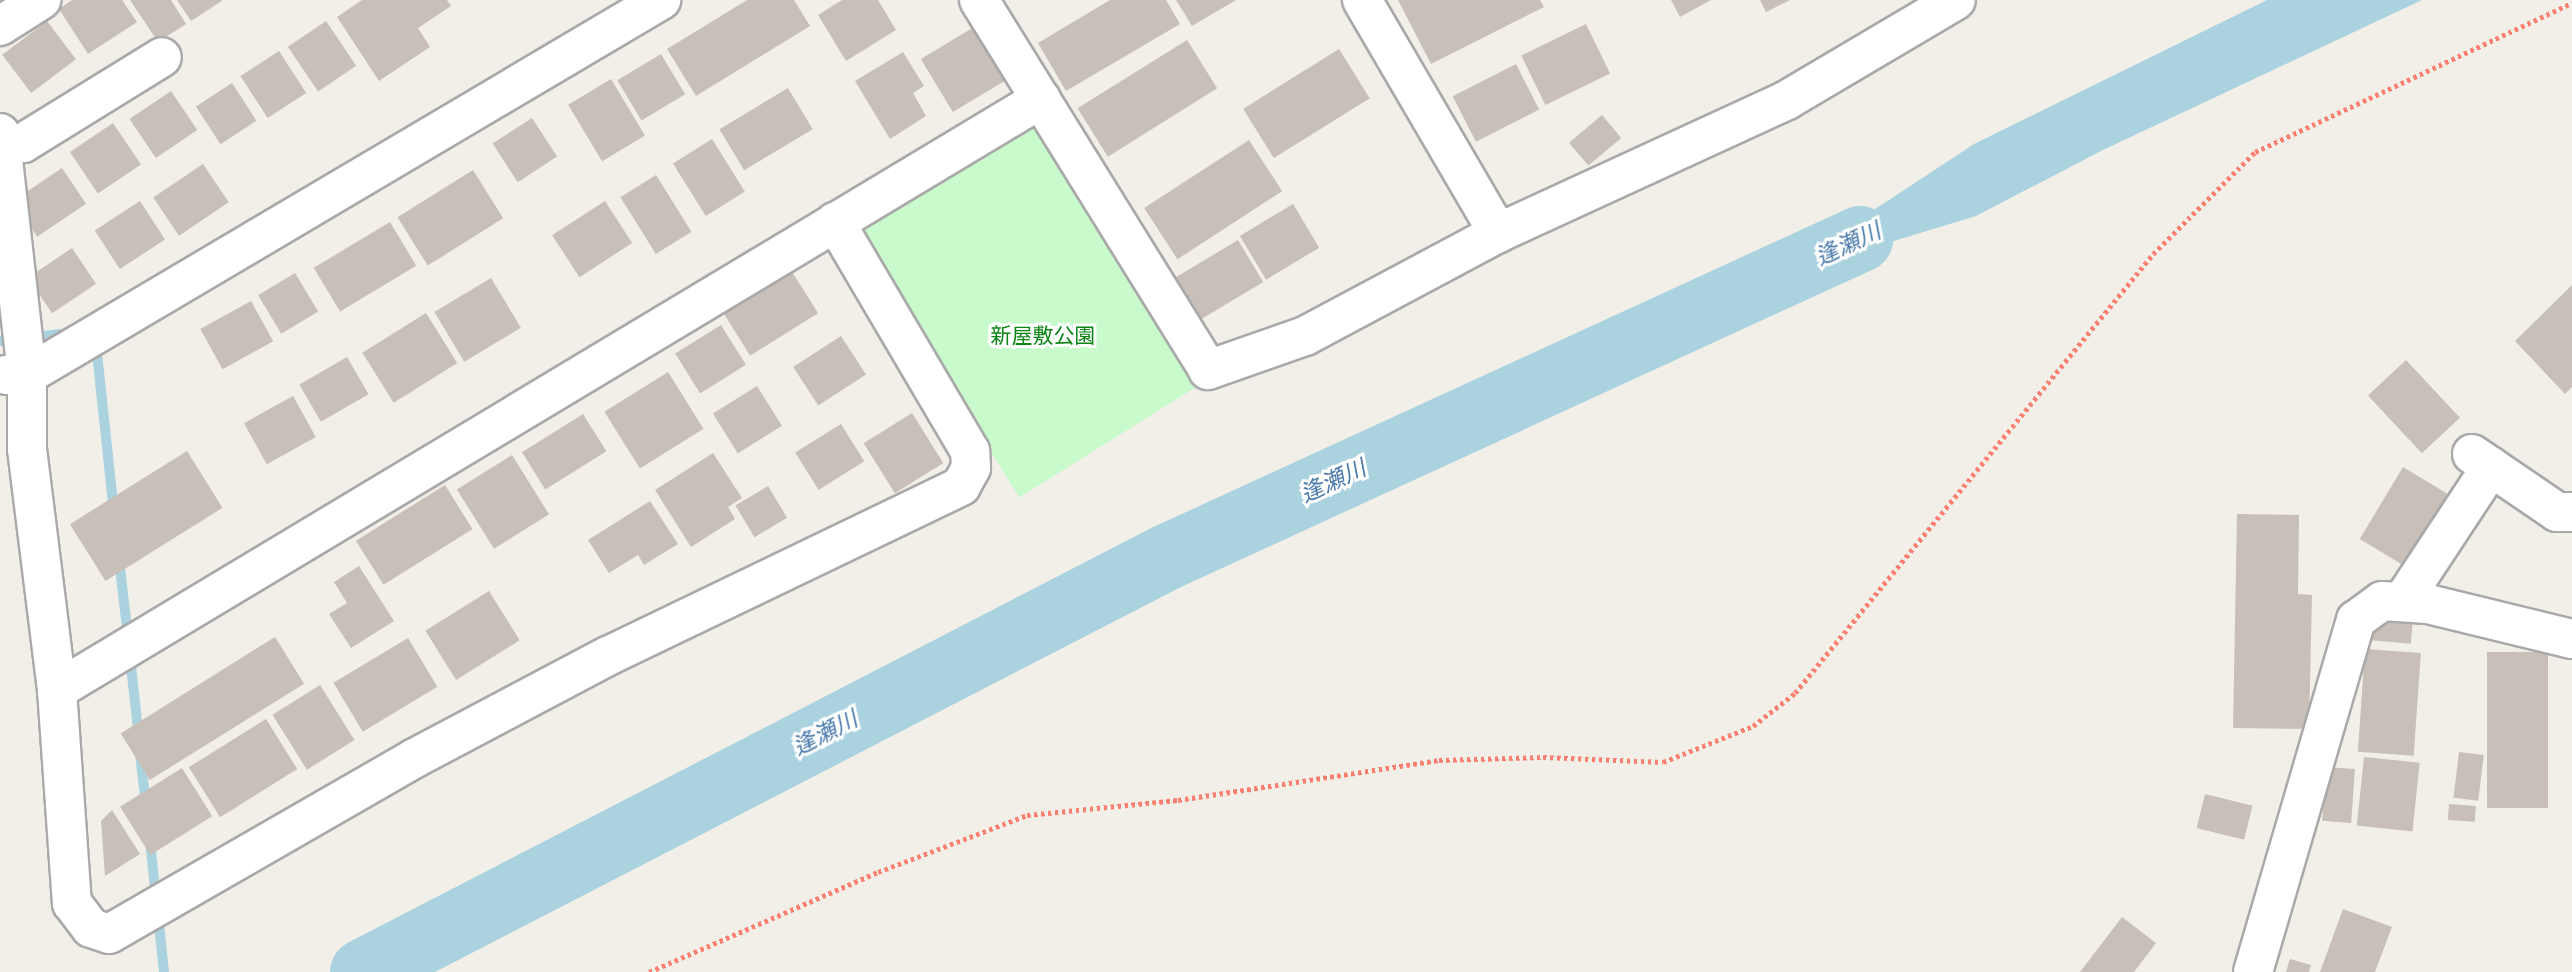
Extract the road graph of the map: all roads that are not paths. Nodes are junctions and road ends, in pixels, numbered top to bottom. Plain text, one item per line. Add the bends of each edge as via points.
1 (41, 0) edge
2 (661, 0) edge
3 (979, 0) edge
4 (1363, 0) edge
5 (1956, 0) edge
6 (0, 26) edge
7 (162, 57) dead end
8 (1041, 99) junction
9 (1, 139) edge
10 (835, 222) junction
11 (1498, 233) junction
12 (13, 375) edge
13 (2572, 512) edge
14 (2402, 602) junction
15 (2572, 639) edge
16 (57, 690) junction
17 (2253, 972) edge

1 - 6 street
2 - 12 street
3 - 8 street
4 - 11 street
5 - 11 street via 1787,100
7 - 9 street via 23,143
8 - 10 street
8 - 11 street via 1208,370 1305,336
9 - 12 street
10 - 16 street
10 - 16 street via 970,451 971,468 951,493 596,662 415,758 109,934 92,928 72,903
12 - 16 street via 27,449
13 - 14 street via 2557,512 2481,461
14 - 15 street via 2428,604
14 - 17 street via 2382,601 2356,620

